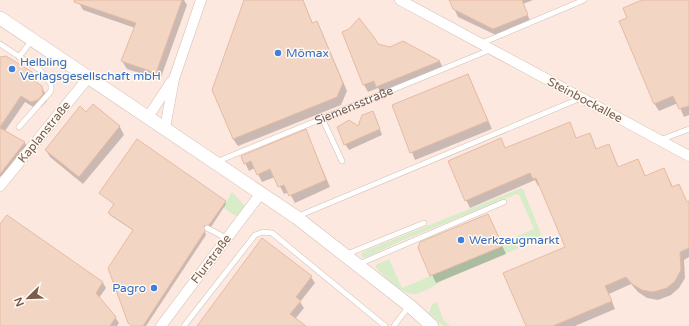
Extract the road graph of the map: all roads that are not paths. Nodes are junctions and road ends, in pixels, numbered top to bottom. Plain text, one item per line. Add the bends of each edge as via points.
1 (201, 0) edge
2 (400, 0) edge
3 (584, 0) edge
4 (0, 18) edge
5 (32, 40) junction
6 (481, 43) junction
7 (0, 44) edge
8 (492, 49) junction
9 (19, 57) junction
10 (88, 78) junction
11 (174, 79) junction
12 (582, 98) junction
13 (148, 117) junction
14 (322, 118) junction
15 (19, 127) dead end
16 (165, 128) junction
17 (689, 129) edge
18 (660, 140) junction
19 (689, 156) edge
20 (342, 161) dead end
21 (215, 162) junction
22 (0, 186) edge
23 (261, 193) junction
24 (504, 202) dead end
25 (296, 217) junction
26 (424, 223) dead end
27 (207, 228) dead end
28 (226, 238) junction
29 (346, 255) junction
30 (358, 265) junction
31 (410, 306) junction
32 (161, 326) edge
33 (184, 326) edge
34 (386, 326) edge
35 (394, 326) edge
36 (432, 326) edge

1 - 11 street
2 - 6 street, Steinbockallee
3 - 6 lane
4 - 5 street
5 - 9 lane
5 - 10 street
6 - 8 street, Steinbockallee
7 - 9 lane
8 - 12 street, Steinbockallee
8 - 14 lane, Siemensstraße
9 - 15 lane via 40,70 52,84 51,90
10 - 13 street
10 - 22 street, Kaplanstraße
11 - 13 street
11 - 16 street
12 - 18 street, Steinbockallee
12 - 25 lane
13 - 16 street
14 - 20 lane
14 - 21 lane, Siemensstraße
16 - 21 street
17 - 18 lane
18 - 19 street, Steinbockallee
21 - 23 street
23 - 25 street
23 - 28 street, Flurstraße
24 - 30 lane
25 - 29 street
26 - 29 lane
27 - 28 lane
28 - 32 street, Flurstraße
29 - 30 street
30 - 31 street
31 - 35 lane
31 - 36 street
33 - 34 lane via 255,235 263,232 272,233

